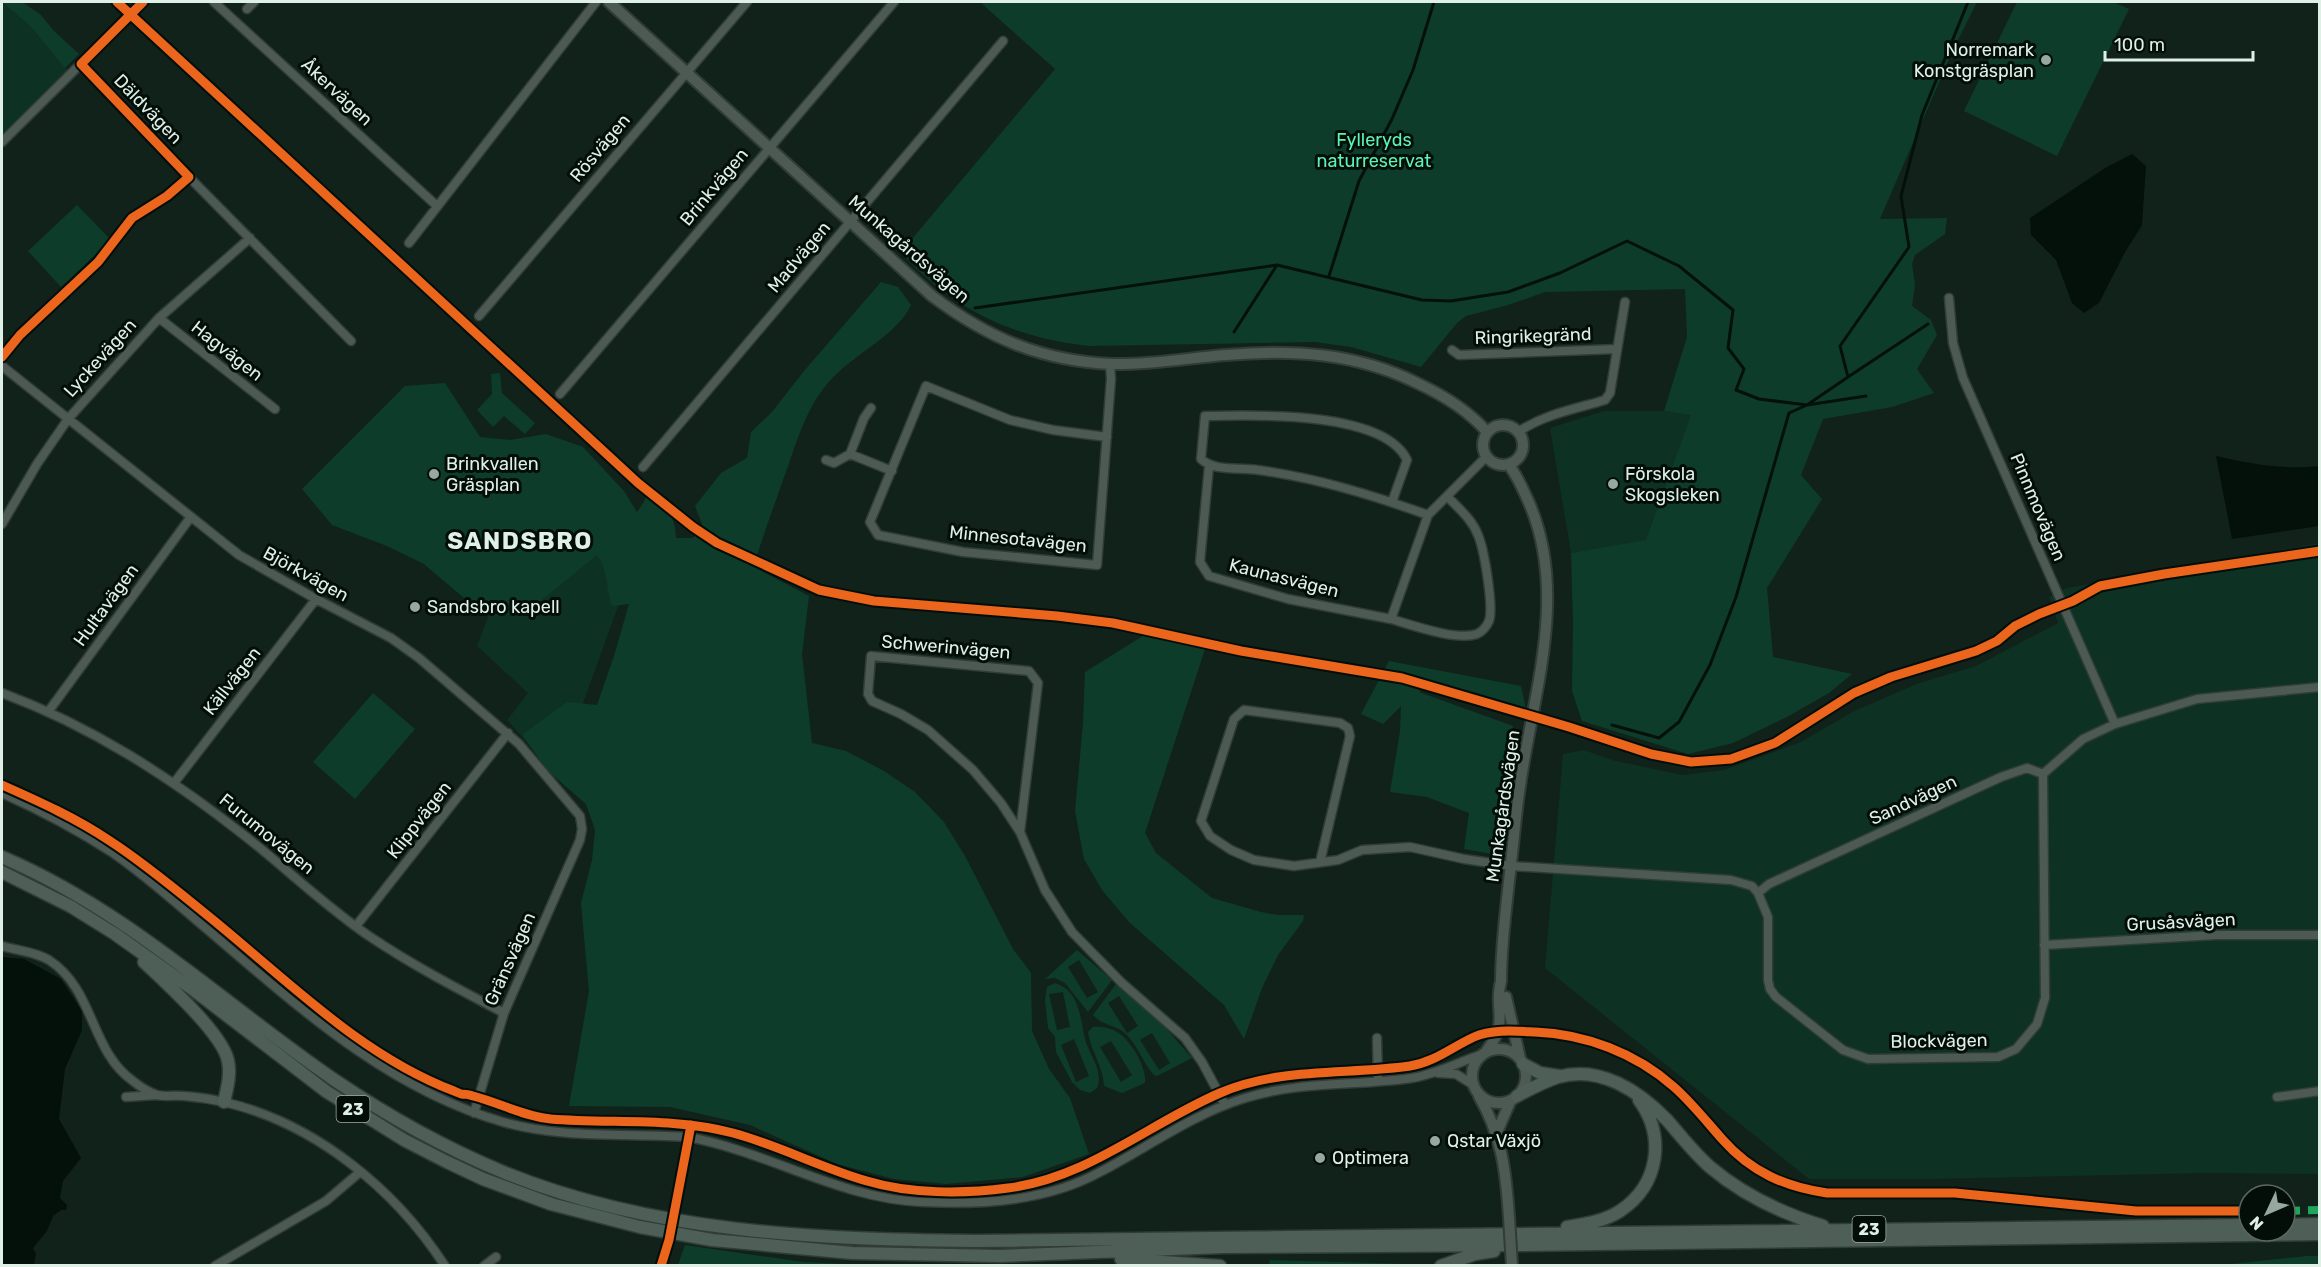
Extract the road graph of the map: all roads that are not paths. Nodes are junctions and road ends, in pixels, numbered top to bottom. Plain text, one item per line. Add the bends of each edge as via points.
1 (143, 2) edge
2 (214, 2) edge
3 (254, 2) edge
4 (596, 2) edge
5 (609, 2) edge
6 (747, 2) edge
7 (894, 2) edge
8 (247, 9) dead end
9 (1003, 40) dead end
10 (81, 64) junction
11 (686, 72) junction
12 (2, 142) edge
13 (769, 148) junction
14 (437, 206) junction
15 (852, 221) junction
16 (250, 238) junction
17 (410, 243) dead end
18 (1949, 298) dead end
19 (1625, 302) dead end
20 (479, 316) dead end
21 (159, 318) junction
22 (351, 341) dead end
23 (1617, 349) junction
24 (1452, 350) dead end
25 (1110, 364) junction
26 (2, 366) edge
27 (560, 394) dead end
28 (871, 408) dead end
29 (274, 410) dead end
30 (68, 419) junction
31 (1487, 432) junction
32 (1518, 432) junction
33 (1107, 437) junction
34 (850, 454) junction
35 (1486, 458) junction
36 (826, 460) dead end
37 (1509, 465) junction
38 (1209, 466) junction
39 (643, 467) dead end
40 (892, 471) junction
41 (1447, 496) junction
42 (1392, 502) junction
43 (1428, 514) junction
44 (190, 518) junction
45 (2, 524) edge
46 (316, 599) junction
47 (1391, 619) junction
48 (2319, 687) edge
49 (2, 693) edge
50 (48, 712) junction
51 (2115, 724) junction
52 (508, 734) junction
53 (2043, 774) junction
54 (174, 783) junction
55 (2, 793) edge
56 (582, 821) joint
57 (1020, 832) junction
58 (2, 857) edge
59 (1320, 861) junction
60 (1511, 866) junction
61 (2, 872) edge
62 (1758, 893) junction
63 (356, 926) junction
64 (2319, 935) edge
65 (122, 939) junction
66 (2, 945) edge
67 (2044, 945) junction
68 (1501, 981) junction
69 (504, 1013) junction
70 (1377, 1038) dead end
71 (1484, 1053) junction
72 (1522, 1061) junction
73 (1435, 1073) junction
74 (1560, 1077) junction
75 (1378, 1081) junction
76 (1475, 1088) junction
77 (2319, 1091) edge
78 (1633, 1092) junction
79 (157, 1095) junction
80 (126, 1097) dead end
81 (2277, 1097) dead end
82 (1514, 1098) junction
83 (224, 1102) junction
84 (1225, 1105) junction
85 (474, 1113) junction
86 (1497, 1132) junction
87 (688, 1137) junction
88 (360, 1172) junction
89 (674, 1211) dead end
90 (2319, 1224) edge
91 (2237, 1225) edge
92 (2297, 1225) edge
93 (1835, 1229) junction
94 (1521, 1233) junction
95 (2319, 1234) edge
96 (669, 1240) dead end
97 (1525, 1245) junction
98 (1063, 1254) junction
99 (496, 1257) dead end
100 (215, 1266) edge
101 (445, 1266) edge
102 (484, 1266) edge
103 (661, 1266) edge
104 (1220, 1266) edge
105 (1441, 1266) edge
106 (1512, 1266) edge

1 - 10 street
2 - 14 street, Åkervägen
3 - 8 street
4 - 14 street
5 - 11 street, Munkagårdsvägen
6 - 11 street, Rösvägen
7 - 13 street, Brinkvägen
9 - 15 street, Madvägen
10 - 12 street
10 - 16 street, Däldvägen
11 - 13 street, Munkagårdsvägen
11 - 20 street, Rösvägen
13 - 15 street, Munkagårdsvägen
13 - 27 street, Brinkvägen
14 - 17 street
15 - 25 street, Munkagårdsvägen via 932,296 987,333 1020,347
15 - 39 street, Madvägen
16 - 21 street, Lyckevägen
16 - 22 street, Däldvägen
18 - 51 street, Pinnmovägen via 1953,342 1963,378
19 - 23 street, Ringrikegränd
21 - 29 street, Hagvägen
21 - 30 street, Lyckevägen
23 - 24 street, Ringrikegränd via 1459,355
23 - 32 street, Ringrikegränd via 1610,393 1605,400 1552,415
25 - 31 street, Munkagårdsvägen via 1282,352 1345,358 1405,376 1434,391 1468,413
25 - 33 street, Minnesotavägen
26 - 30 street, Björkvägen
28 - 34 street
30 - 44 street, Björkvägen
30 - 45 street, Lyckevägen
31 - 32 street via 1503,425
31 - 35 street via 1482,447
32 - 37 street via 1523,442 1521,454
33 - 40 street, Minnesotavägen via 1010,420 926,387
33 - 40 street, Minnesotavägen via 1097,565 963,552 878,535 870,522
34 - 36 street via 834,463
34 - 40 street
35 - 37 street via 1496,465
35 - 41 street
37 - 60 street, Munkagårdsvägen via 1534,514 1547,579 1545,631
38 - 42 street via 1300,477
38 - 42 street, Kaunasvägen via 1201,459 1205,416 1283,415 1337,422 1376,434 1403,452 1407,460
38 - 47 street, Kaunasvägen via 1200,562 1209,576 1288,599
41 - 43 street
41 - 47 street, Kaunasvägen via 1471,521 1481,543 1489,620 1476,634 1460,635
42 - 43 street
43 - 47 street
44 - 46 street, Björkvägen via 238,555
44 - 50 street, Hultavägen
46 - 52 street, Björkvägen via 391,638
46 - 54 street, Källvägen
48 - 51 street via 2197,699
49 - 50 street, Furumovägen
50 - 54 street, Furumovägen via 134,757
51 - 53 street via 2083,739
52 - 56 street, Björkvägen
52 - 63 street, Klippvägen
53 - 62 street, Sandvägen via 2027,768 2001,777 1769,884
53 - 67 street, Blockvägen
54 - 63 street, Furumovägen
55 - 85 street via 64,823 114,854 361,1054 421,1089
56 - 69 street, Gränsvägen via 575,851
57 - 57 street, Schwerinvägen via 1038,683 1034,676 1029,671 871,657 868,694 872,701 916,722 954,751 988,787
57 - 84 street, Schwerinvägen via 1045,890 1067,924 1117,978 1185,1038
58 - 94 main road, 23 via 115,917 331,1077 391,1116 504,1173 586,1200 726,1227 870,1239 1028,1241
59 - 59 street via 1294,866 1254,860 1210,836 1201,821 1234,719 1244,710 1340,723 1348,728 1350,736
59 - 60 street via 1338,860 1362,850 1410,847
60 - 62 street via 1731,880 1752,886
60 - 68 street, Munkagårdsvägen
61 - 65 main road, 23 via 70,906
62 - 67 street, Blockvägen via 1768,917 1770,989 1843,1050 1868,1059 1998,1057 2016,1049 2037,1024 2045,998
63 - 69 street, Furumovägen
64 - 67 street, Grusåsvägen via 2216,935
65 - 83 main road via 224,1050 229,1069
65 - 98 main road, 23 via 361,1114 447,1162 551,1204 640,1227 752,1245 852,1253
66 - 79 street via 32,952 63,972 76,986 116,1066 132,1081
68 - 71 street, Munkagårdsvägen via 1501,1023
68 - 72 street, Munkagårdsvägen
69 - 85 street, Gränsvägen
70 - 75 street
71 - 72 street via 1505,1049
71 - 73 street
71 - 76 street via 1473,1065
72 - 74 main road via 1540,1073
72 - 82 street via 1526,1081
73 - 75 street
73 - 76 street via 1456,1074
74 - 78 main road via 1597,1076
74 - 82 main road
75 - 84 street via 1267,1092
76 - 82 street via 1484,1099 1493,1102
76 - 86 street
77 - 81 street
78 - 93 main road via 1737,1188 1774,1208
78 - 94 main road via 1652,1121 1655,1135 1654,1164 1643,1190 1620,1211 1605,1218
79 - 80 street
79 - 83 street
82 - 86 street
83 - 88 street via 304,1133
84 - 87 street via 1099,1173 1049,1192 985,1202 873,1197 728,1146
85 - 87 street via 516,1125 559,1131
86 - 106 street, bridge via 1506,1178
87 - 89 street
88 - 100 street via 326,1201
88 - 101 street via 404,1213
90 - 92 main road
91 - 93 main road, 23
93 - 94 main road, 23
95 - 97 main road, 23
96 - 103 street
97 - 98 main road, 23 via 1223,1247
97 - 105 main road via 1475,1254
98 - 104 main road
99 - 102 street

